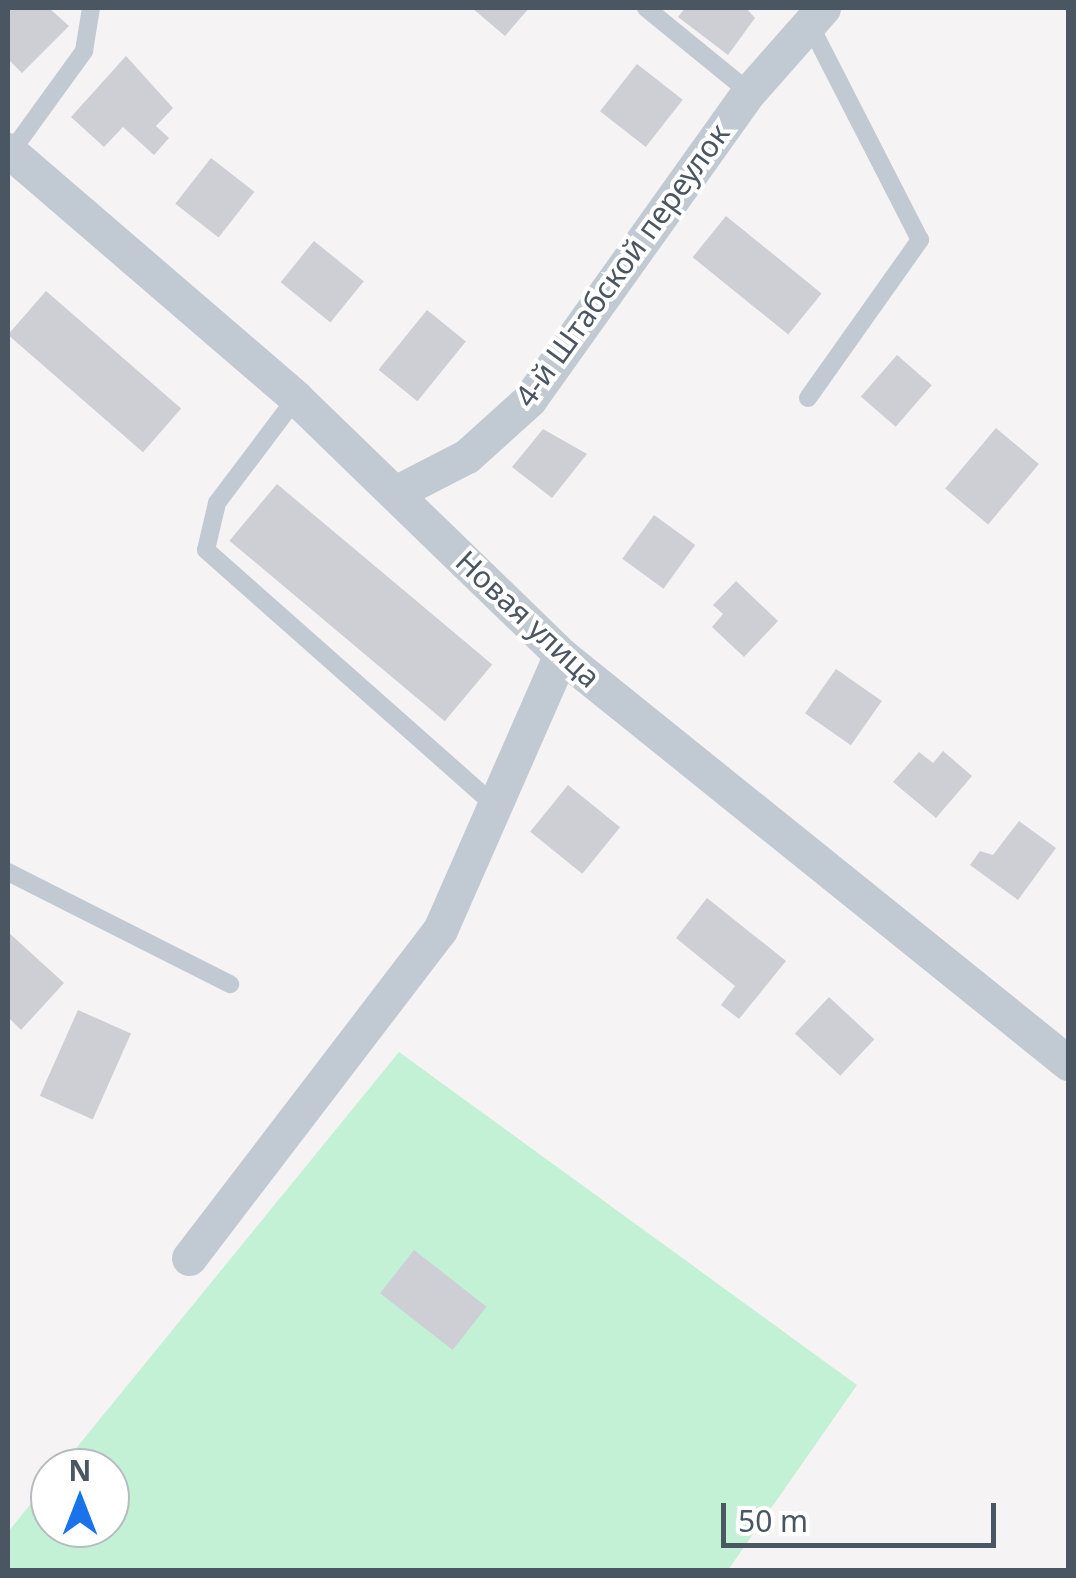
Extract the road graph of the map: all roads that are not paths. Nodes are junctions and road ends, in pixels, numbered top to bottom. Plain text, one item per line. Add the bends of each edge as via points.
1 (91, 8) edge
2 (646, 8) edge
3 (816, 16) edge
4 (749, 92) junction
5 (9, 151) edge
6 (296, 398) junction
7 (808, 398) dead end
8 (396, 493) junction
9 (562, 655) junction
10 (496, 808) junction
11 (8, 872) edge
12 (230, 984) dead end
13 (1068, 1064) edge
14 (189, 1258) dead end

1 - 5 lane via 84,52
2 - 4 lane
3 - 4 street, 4-й Штабской переулок
3 - 7 lane via 920,240 868,326
4 - 8 street, 4-й Штабской переулок via 528,400 466,456
5 - 6 street, Новая улица
6 - 8 street, Новая улица
6 - 10 lane via 217,503 206,550
8 - 9 street, Новая улица
9 - 10 street
9 - 13 street, Новая улица
10 - 14 street via 440,930
11 - 12 lane

